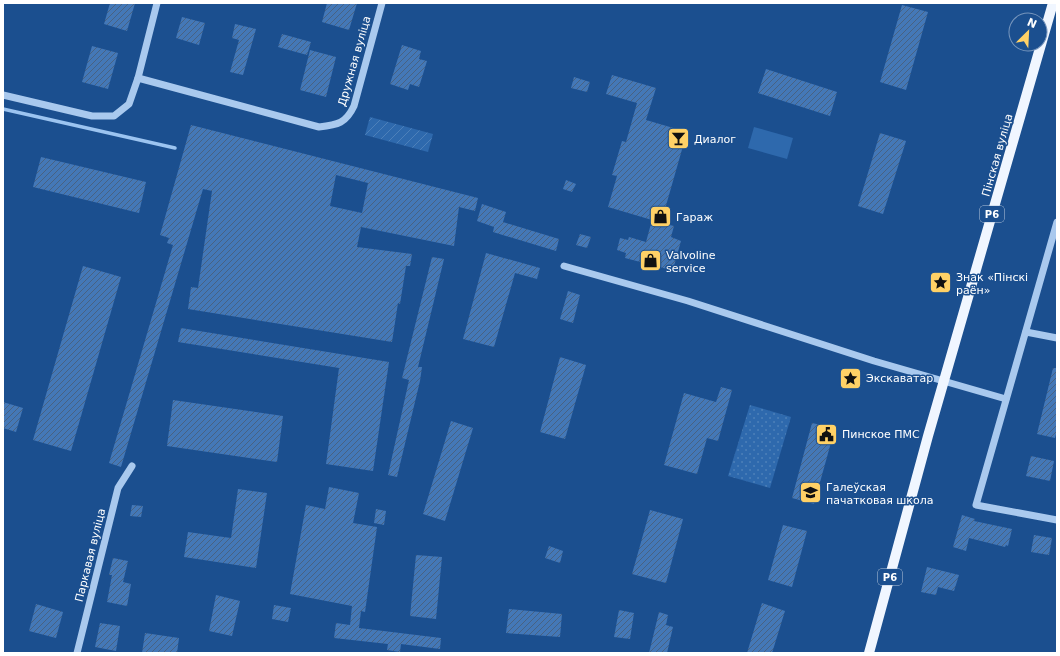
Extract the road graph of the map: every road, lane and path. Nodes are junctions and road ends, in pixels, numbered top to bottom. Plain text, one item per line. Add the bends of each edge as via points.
1 (157, 3) edge
2 (382, 3) edge
3 (1052, 3) edge
4 (138, 78) junction
5 (3, 95) edge
6 (1057, 222) edge
7 (564, 266) dead end
8 (1026, 332) junction
9 (1057, 338) edge
10 (944, 382) junction
11 (1006, 399) junction
12 (132, 466) dead end
13 (1057, 520) edge
14 (77, 653) edge
15 (869, 653) edge

1 - 4 street
2 - 4 street, Дружная вуліца via 354,106 342,123 319,127
3 - 10 main road, Пінская вуліца / Р6
4 - 5 street via 129,104 114,116 92,116
6 - 8 street
7 - 10 street via 688,301
8 - 9 street
8 - 11 street
10 - 11 street
10 - 15 main road, Пінская вуліца / Р6
11 - 13 street via 976,505
12 - 14 street, Паркавая вуліца via 118,488

